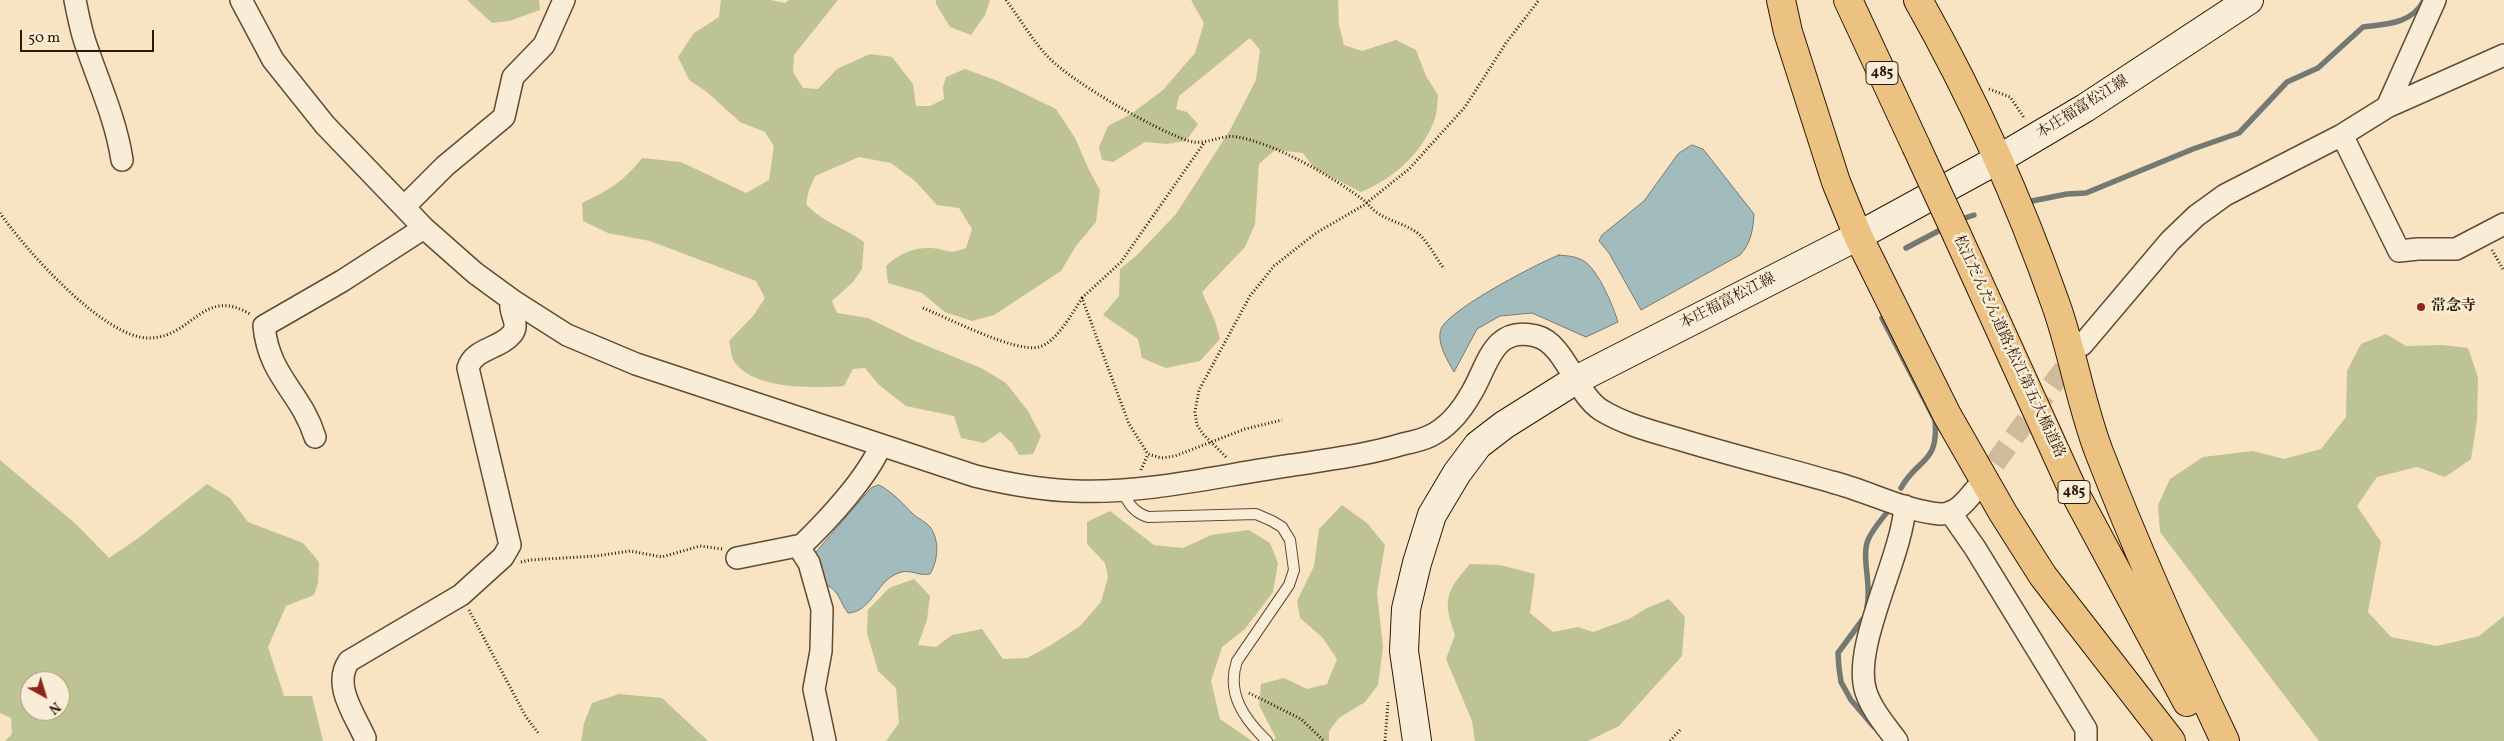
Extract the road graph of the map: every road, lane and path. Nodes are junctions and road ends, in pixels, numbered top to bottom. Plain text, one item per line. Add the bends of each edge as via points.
1 (74, 0) edge
2 (241, 0) edge
3 (564, 0) edge
4 (1006, 0) edge
5 (1539, 0) edge
6 (1781, 0) edge
7 (1848, 0) edge
8 (1918, 0) edge
9 (2249, 0) edge
10 (2434, 0) edge
11 (2504, 55) edge
12 (2387, 107) junction
13 (2342, 135) junction
14 (1204, 143) junction
15 (122, 160) dead end
16 (1997, 160) junction
17 (1366, 202) junction
18 (404, 207) junction
19 (0, 213) edge
20 (2504, 224) edge
21 (424, 228) junction
22 (1858, 236) junction
23 (2484, 236) junction
24 (1444, 269) dead end
25 (2504, 271) edge
26 (1082, 298) junction
27 (512, 300) junction
28 (923, 308) dead end
29 (264, 326) junction
30 (2082, 345) tunnel mouth
31 (1574, 381) junction
32 (1282, 420) dead end
33 (315, 437) dead end
34 (1211, 442) junction
35 (881, 445) junction
36 (1235, 473) junction
37 (1976, 489) tunnel mouth
38 (1122, 490) junction
39 (1905, 506) junction
40 (1950, 512) junction
41 (802, 545) junction
42 (737, 558) joint
43 (487, 572) junction
44 (461, 595) junction
45 (1234, 688) junction
46 (1680, 730) dead end
47 (539, 734) dead end
48 (365, 738) dead end
49 (825, 741) edge
50 (1266, 741) edge
51 (1324, 741) edge
52 (1417, 741) edge
53 (1670, 741) edge
54 (1897, 741) edge
55 (2086, 741) edge
56 (2170, 741) edge
57 (2208, 741) edge
58 (2225, 741) edge

1 - 15 street via 116,131
2 - 18 street via 273,60 325,125
3 - 18 street via 544,45 514,77 504,117 445,166
4 - 14 path via 1049,58 1078,79 1158,127 1190,141
5 - 17 path via 1506,43 1465,107 1410,169
6 - 22 highway via 1788,32 1836,182
7 - 57 highway, 松江だんだん道路;松江第五大橋道路 / 485, bridge via 2072,486
8 - 16 highway via 1960,79
9 - 16 main road, 本庄福富松江線 via 2085,108
10 - 12 street
11 - 12 street
12 - 13 street
13 - 23 street via 2399,251 2456,249
13 - 30 street via 2261,175 2196,216 2170,241
14 - 17 path via 1235,136 1257,142 1291,157
14 - 26 path via 1121,262
16 - 22 main road, 本庄福富松江線
16 - 58 highway via 2018,204 2056,307 2099,450 2175,637
17 - 24 path via 1376,212 1421,236
17 - 34 path via 1316,233 1281,260 1250,296 1198,390 1197,425
18 - 21 street
19 - 29 path via 68,290 100,318 117,327 148,338 162,336 207,310 226,304 238,307
20 - 23 street
21 - 27 street via 475,274
21 - 29 street
22 - 31 main road, 本庄福富松江線
22 - 56 highway via 1947,415 2002,513 2043,576
23 - 25 path
26 - 28 path via 1059,332 1040,347 1018,347
26 - 34 path via 1129,424 1148,454 1161,458 1175,456
27 - 35 street via 567,335 636,364
27 - 43 street via 510,305 516,325 513,333 474,357 468,368 511,540 507,551
29 - 33 street via 271,361 305,411
31 - 36 street via 1555,347 1540,336 1524,334 1509,337 1496,345 1472,392 1451,423 1430,437 1374,453
31 - 39 street via 1599,409 1630,424 1728,455 1855,488
31 - 52 main road, 本庄福富松江線 via 1478,445 1432,515 1416,563 1406,609 1404,651
32 - 34 path
34 - 36 path via 1233,464
35 - 38 street via 1016,486 1076,492
35 - 41 street via 874,461
36 - 38 street
37 - 40 street via 1961,506
38 - 45 lane via 1130,506 1148,517 1256,514 1282,527 1290,540 1294,570 1289,585 1237,661 1232,674
39 - 40 street via 1941,514
39 - 54 street via 1902,532 1874,618 1863,667 1869,701
40 - 55 street via 2086,729
41 - 42 street
41 - 49 street via 822,609 821,651 814,689
42 - 43 path via 721,549 700,546 662,557 630,551 530,560
43 - 44 street
44 - 47 path via 526,717
44 - 48 street via 349,661 344,668 343,688
45 - 50 lane via 1236,701 1246,718
45 - 51 path via 1301,719
46 - 53 path

